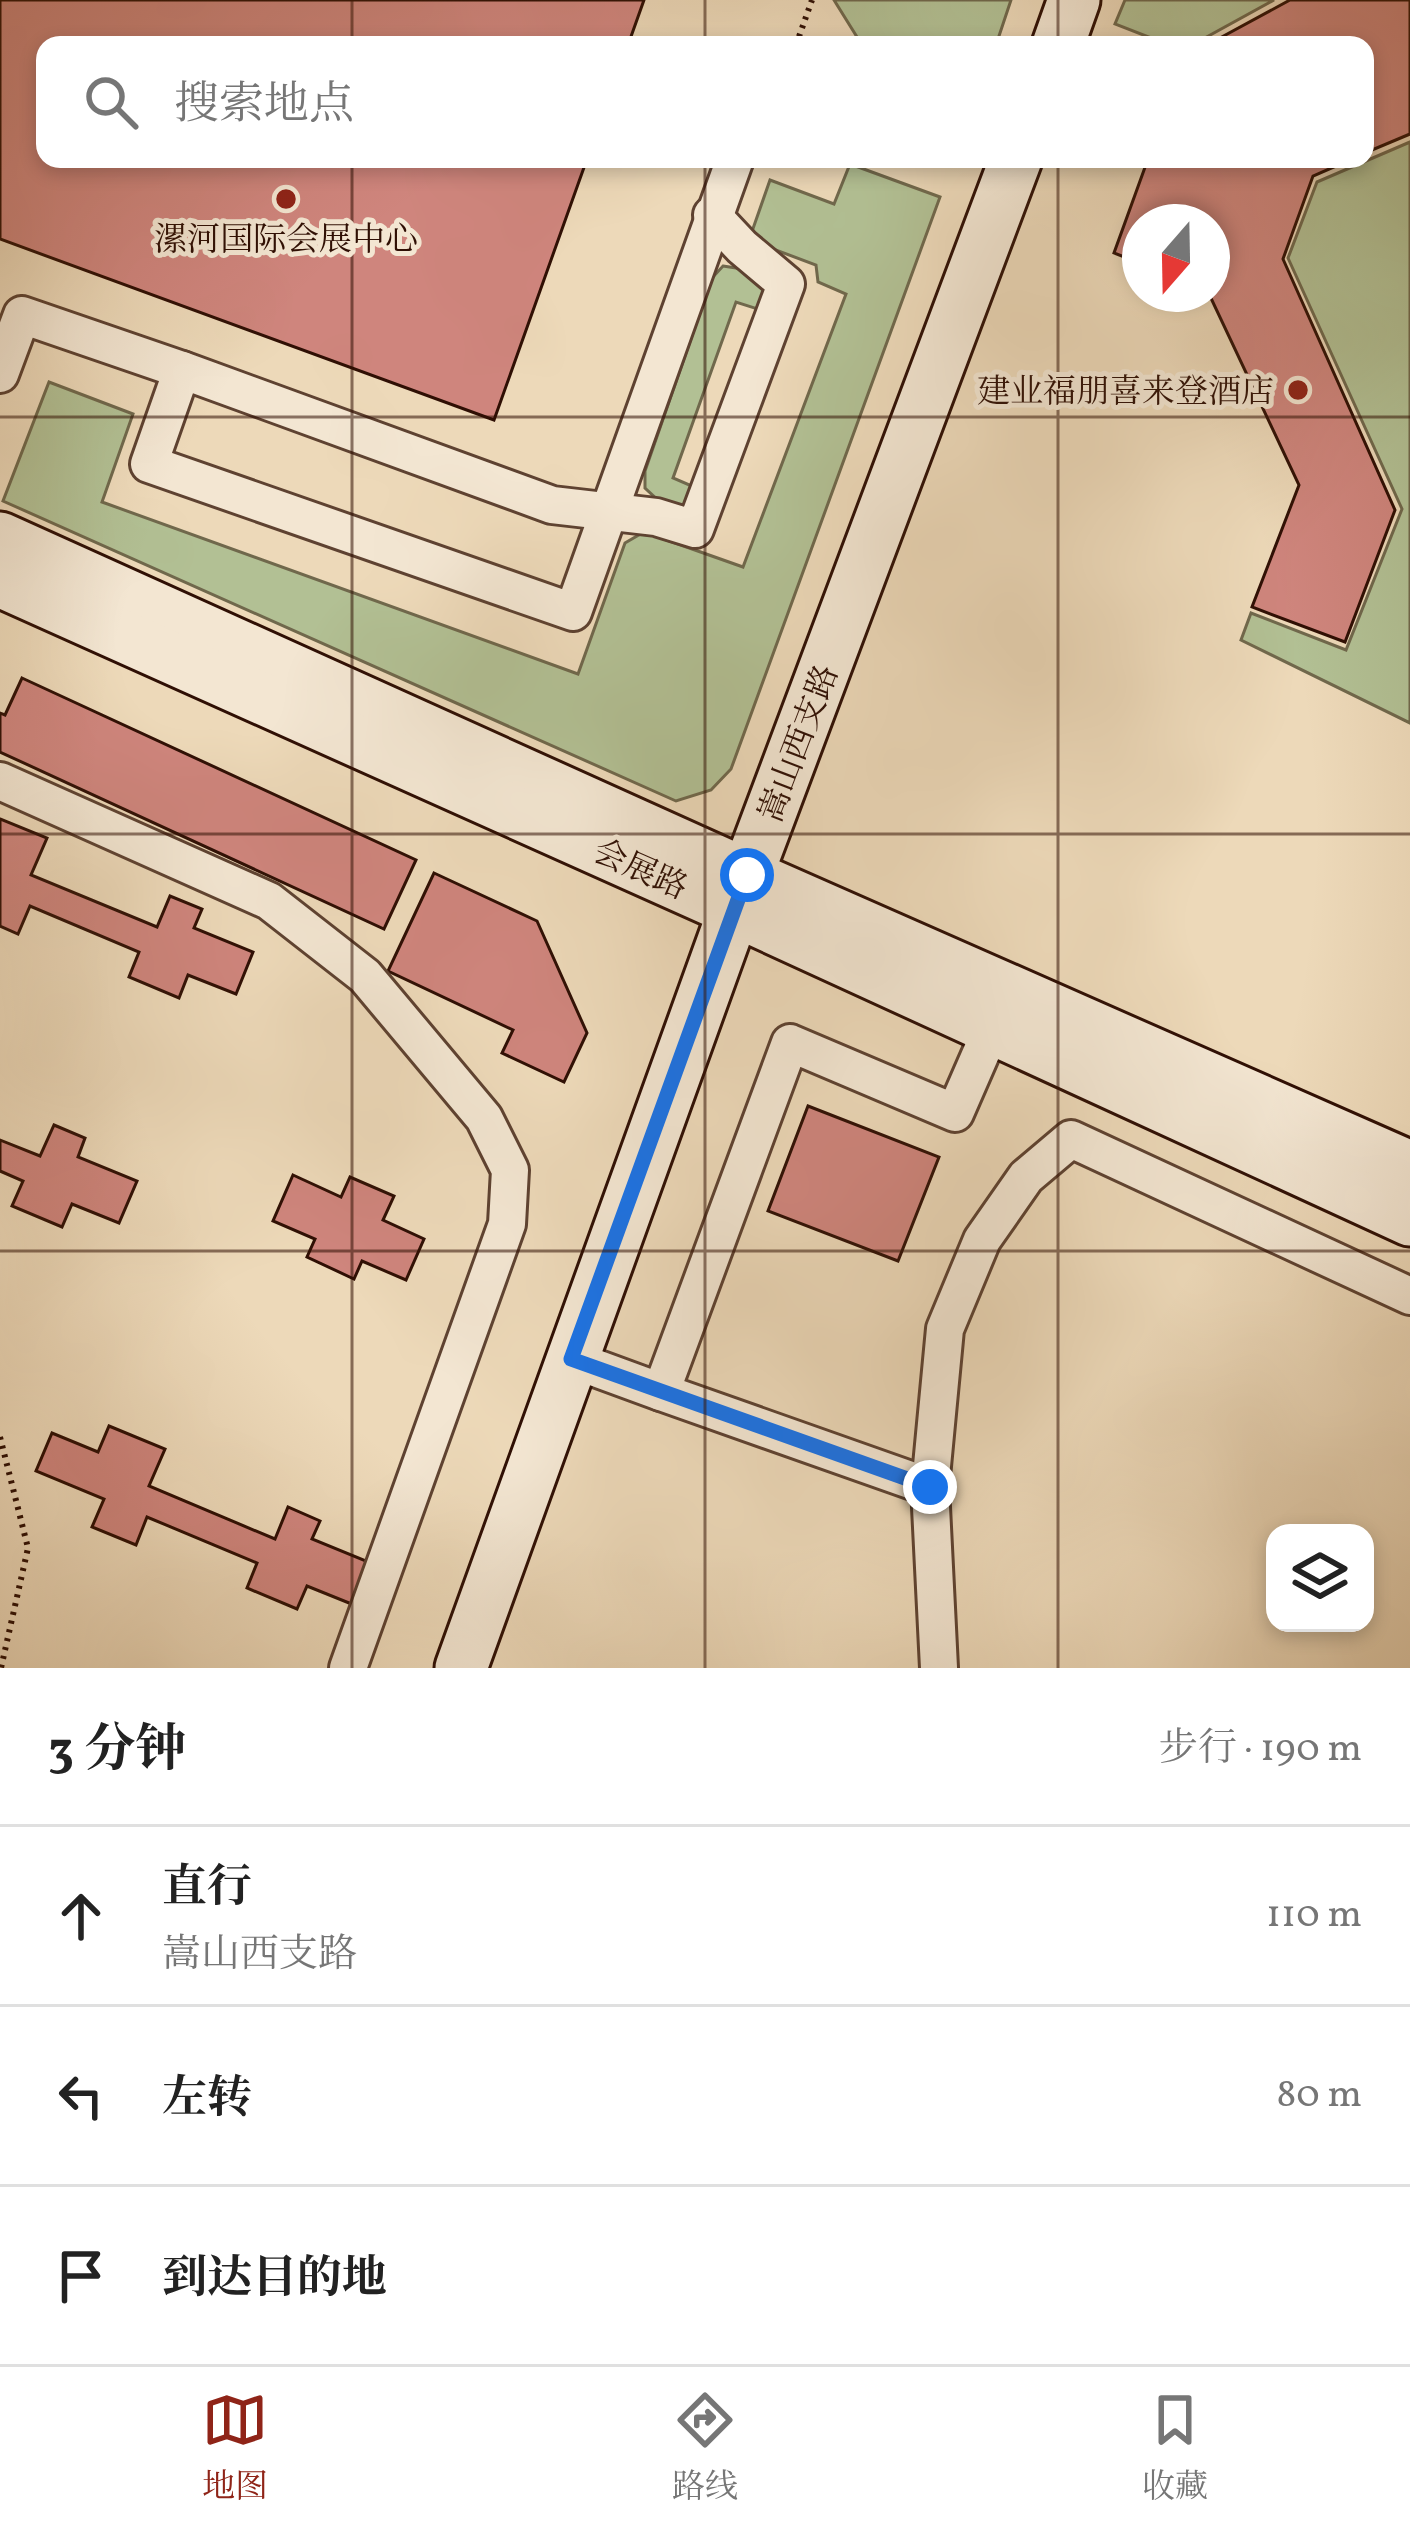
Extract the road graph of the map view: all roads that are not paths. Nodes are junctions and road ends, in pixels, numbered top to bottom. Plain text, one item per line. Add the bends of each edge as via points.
1 (1074, 0) edge
2 (1061, 36) edge
3 (731, 168) edge
4 (1005, 168) edge
5 (712, 215) junction
6 (11, 311) edge
7 (182, 370) junction
8 (0, 374) edge
9 (610, 512) junction
10 (2, 578) edge
11 (0, 781) edge
12 (741, 892) junction
13 (992, 1028) junction
14 (1410, 1166) edge
15 (1410, 1220) edge
16 (1410, 1296) edge
17 (571, 1359) junction
18 (661, 1392) junction
19 (930, 1487) junction
20 (348, 1668) edge
21 (461, 1668) edge
22 (939, 1668) edge

1 - 2 street
3 - 5 street
4 - 12 street, 嵩山西支路
5 - 9 street
5 - 9 street via 786,284 695,530
6 - 7 street
6 - 8 street
7 - 9 street via 552,505
7 - 9 street via 149,464 574,612
10 - 12 street, 会展路
11 - 20 street via 268,901 365,976 484,1118 510,1170 507,1224
12 - 13 street, 会展路
12 - 14 street, 会展路
12 - 17 street, 嵩山西支路
13 - 15 street, 会展路
13 - 18 street via 955,1113 790,1042
16 - 19 street via 1070,1139 1026,1177 982,1240 945,1329
17 - 18 street
17 - 21 street, 嵩山西支路
18 - 19 street
19 - 22 street

